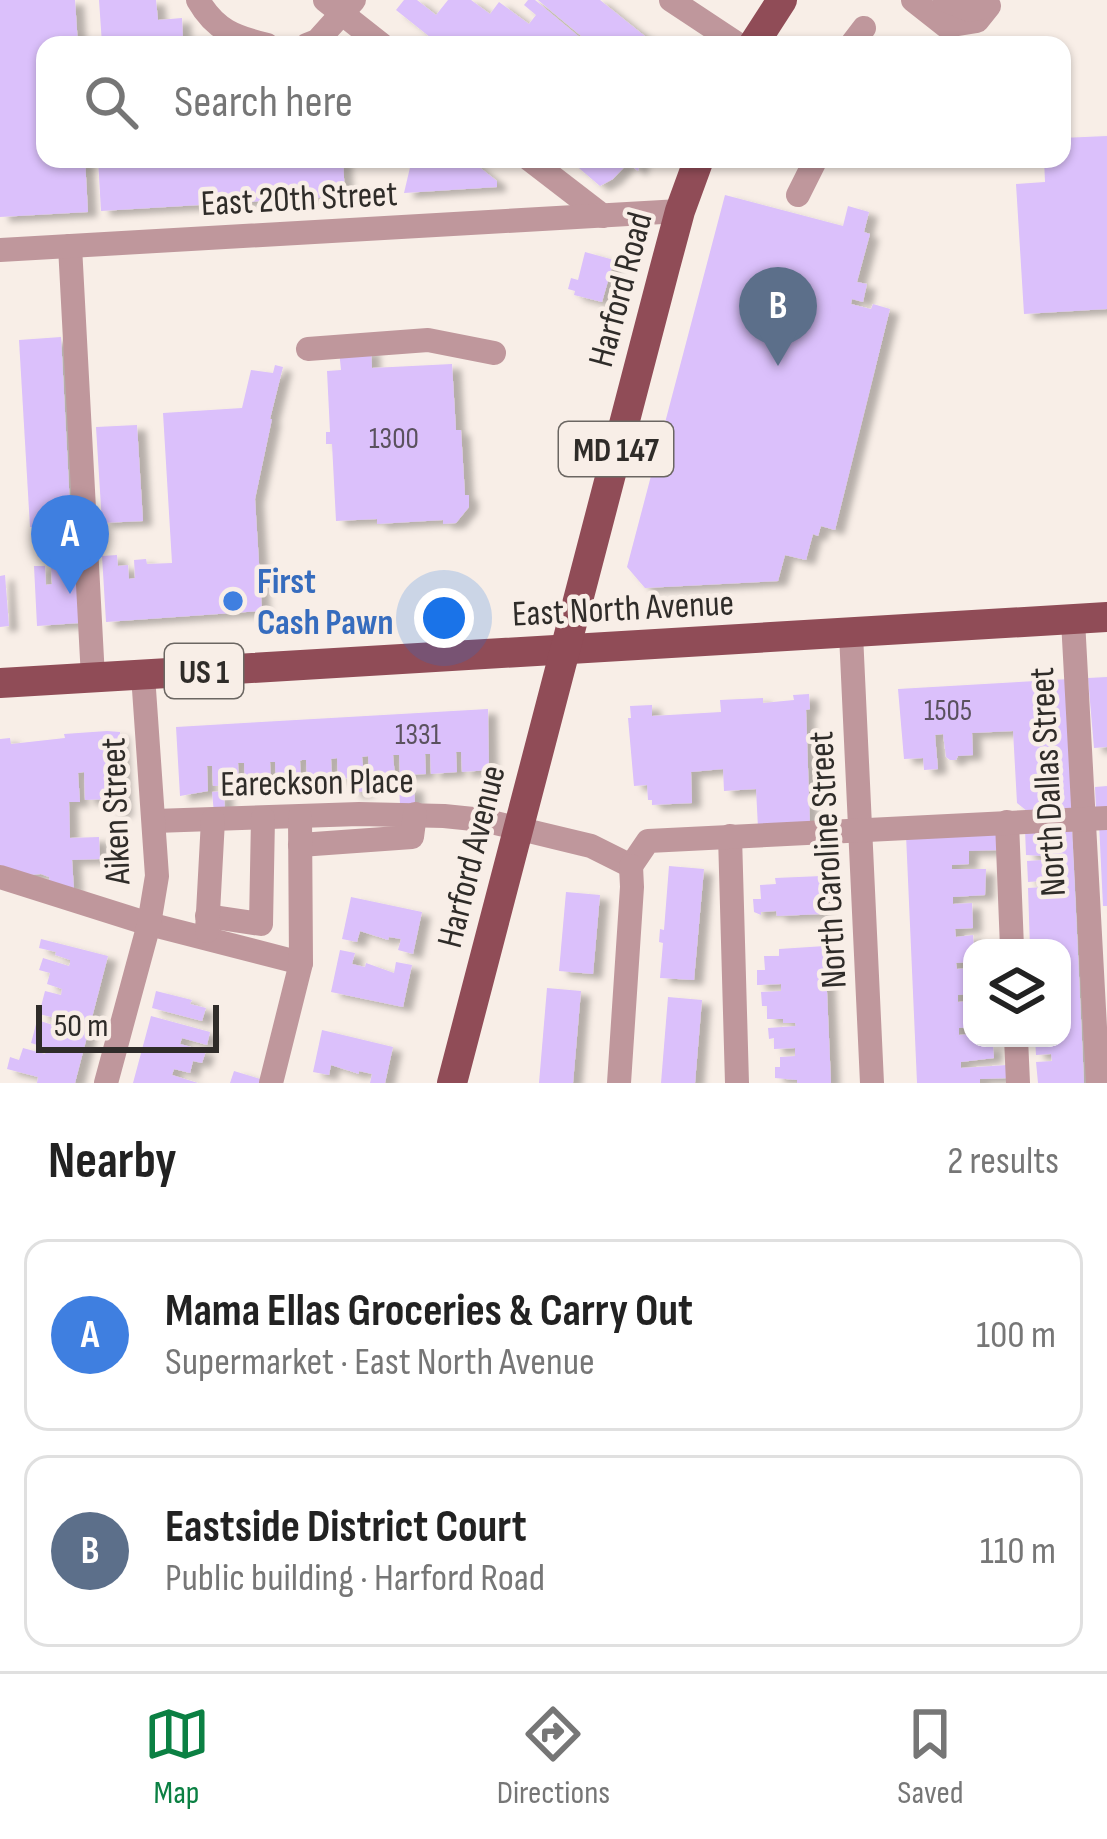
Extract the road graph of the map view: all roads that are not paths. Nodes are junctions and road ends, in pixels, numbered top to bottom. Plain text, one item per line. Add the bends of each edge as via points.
1 (198, 0) edge
2 (673, 0) edge
3 (782, 0) edge
4 (914, 0) edge
5 (945, 0) edge
6 (992, 3) edge
7 (340, 5) edge
8 (234, 36) edge
9 (320, 36) edge
10 (373, 36) edge
11 (727, 36) edge
12 (759, 36) edge
13 (541, 168) edge
14 (696, 168) edge
15 (812, 168) edge
16 (798, 195) dead end
17 (680, 211) junction
18 (602, 216) junction
19 (70, 246) junction
20 (0, 250) edge
21 (308, 349) dead end
22 (494, 353) dead end
23 (1107, 617) edge
24 (1073, 620) junction
25 (851, 634) junction
26 (563, 649) junction
27 (143, 675) junction
28 (94, 678) junction
29 (0, 683) edge
30 (415, 814) junction
31 (263, 818) junction
32 (300, 818) junction
33 (1096, 818) edge
34 (213, 820) junction
35 (155, 821) junction
36 (1007, 822) junction
37 (517, 827) junction
38 (860, 829) junction
39 (730, 836) junction
40 (300, 845) junction
41 (631, 866) junction
42 (0, 877) edge
43 (149, 923) junction
44 (207, 927) junction
45 (1012, 939) edge
46 (301, 963) junction
47 (1016, 1047) edge
48 (106, 1083) edge
49 (271, 1083) edge
50 (452, 1083) edge
51 (619, 1083) edge
52 (737, 1083) edge
53 (872, 1083) edge
54 (1018, 1083) edge
55 (1098, 1083) edge

1 - 8 street
2 - 11 street
3 - 12 main road
4 - 6 street via 946,26 977,21
5 - 6 street via 969,10
7 - 9 street
7 - 10 street
13 - 18 street
14 - 17 main road, Harford Road / MD 147
15 - 16 street
17 - 18 street, East 20th Street
17 - 26 main road, Harford Road / MD 147
18 - 19 street, East 20th Street
19 - 20 street, East 20th Street
19 - 28 street
21 - 22 street via 428,340
23 - 24 main road, East North Avenue / US 1
24 - 25 main road, East North Avenue / US 1
24 - 33 street, North Dallas Street
25 - 26 main road, East North Avenue / US 1
25 - 38 street, North Caroline Street
26 - 27 main road, East North Avenue / US 1
26 - 37 main road, Harford Avenue
27 - 28 main road, East North Avenue / US 1
27 - 35 street, Aiken Street
28 - 29 main road, East North Avenue / US 1
30 - 32 street, Eareckson Place
30 - 37 street, Eareckson Place
30 - 40 street via 412,837
31 - 32 street, Eareckson Place
31 - 34 street, Eareckson Place
31 - 44 street via 261,923
32 - 40 street
33 - 36 street
33 - 55 street, North Dallas Street
34 - 35 street, Eareckson Place
34 - 44 street
35 - 43 street, Aiken Street
36 - 38 street
36 - 45 street
37 - 41 street, Eareckson Place
37 - 50 main road, Harford Avenue
38 - 39 street
38 - 53 street, North Caroline Street
39 - 41 street via 648,841
39 - 52 street
40 - 46 street
41 - 51 street
42 - 43 street
43 - 44 street
43 - 48 street, Aiken Street
44 - 46 street
46 - 49 street
47 - 54 street

